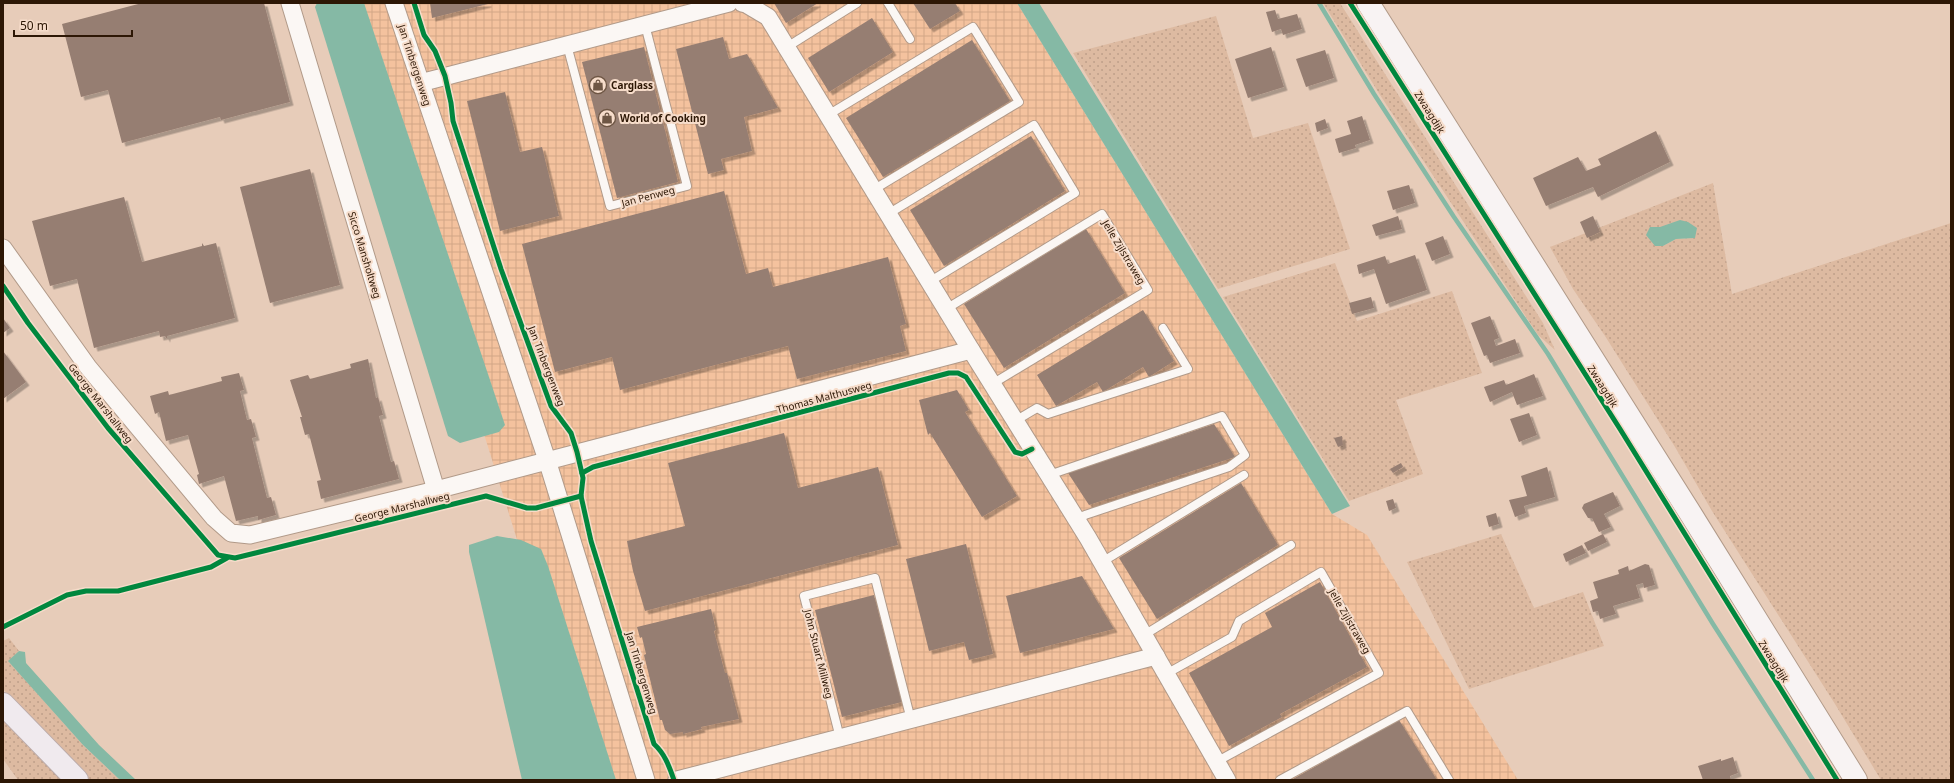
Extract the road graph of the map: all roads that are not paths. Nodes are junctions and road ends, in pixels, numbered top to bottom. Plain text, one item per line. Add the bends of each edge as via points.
1 (290, 3) edge
2 (394, 3) edge
3 (729, 3) edge
4 (744, 3) edge
5 (857, 3) edge
6 (888, 3) edge
7 (1368, 3) edge
8 (644, 25) junction
9 (910, 39) dead end
10 (567, 44) junction
11 (786, 47) junction
12 (420, 83) junction
13 (828, 115) junction
14 (873, 190) junction
15 (888, 214) junction
16 (3, 248) edge
17 (929, 282) junction
18 (946, 309) junction
19 (1163, 328) dead end
20 (971, 350) junction
21 (992, 384) junction
22 (1015, 421) junction
23 (547, 460) junction
24 (1049, 475) junction
25 (1244, 475) dead end
26 (436, 490) junction
27 (1077, 520) junction
28 (1291, 545) dead end
29 (1102, 562) junction
30 (1144, 635) junction
31 (1156, 656) junction
32 (1166, 674) junction
33 (3, 704) edge
34 (911, 720) junction
35 (840, 738) junction
36 (1216, 762) junction
37 (77, 780) edge
38 (646, 780) edge
39 (677, 780) edge
40 (1227, 780) edge
41 (1280, 780) edge
42 (1449, 780) edge
43 (1856, 780) edge

1 - 26 street, Sicco Mansholtweg
2 - 12 street, Jan Tinbergenweg
3 - 8 street
4 - 11 street via 768,17
5 - 11 lane
6 - 9 lane
7 - 43 street, Zwaagdijk
8 - 10 street
8 - 10 lane, Jan Penweg via 687,186 610,206
10 - 12 street
11 - 13 street
12 - 23 street, Jan Tinbergenweg
13 - 14 street
13 - 14 lane via 973,27 1018,102
14 - 15 street
15 - 17 street
15 - 17 lane via 1034,125 1075,193
16 - 26 street, George Marshallweg via 88,367 214,518 231,533 250,535
17 - 18 street
18 - 20 street
18 - 21 lane, Jelle Zijlstraweg via 1102,214 1148,290
19 - 22 lane via 1188,369 1048,414 1037,408
20 - 21 street
20 - 23 street, Thomas Malthusweg
21 - 22 street
22 - 24 street
23 - 26 street, George Marshallweg
23 - 38 street, Jan Tinbergenweg
24 - 27 street
24 - 27 lane via 1222,416 1245,455 1229,467
25 - 29 lane
27 - 29 street
28 - 30 lane
29 - 30 street
30 - 31 street
31 - 32 street
31 - 34 street
32 - 36 street
32 - 36 lane, Jelle Zijlstraweg via 1232,637 1239,621 1321,572 1380,673
33 - 37 highway
34 - 35 street
34 - 35 lane, John Stuart Millweg via 875,578 804,596
35 - 39 street
36 - 40 street
41 - 42 lane via 1407,710

